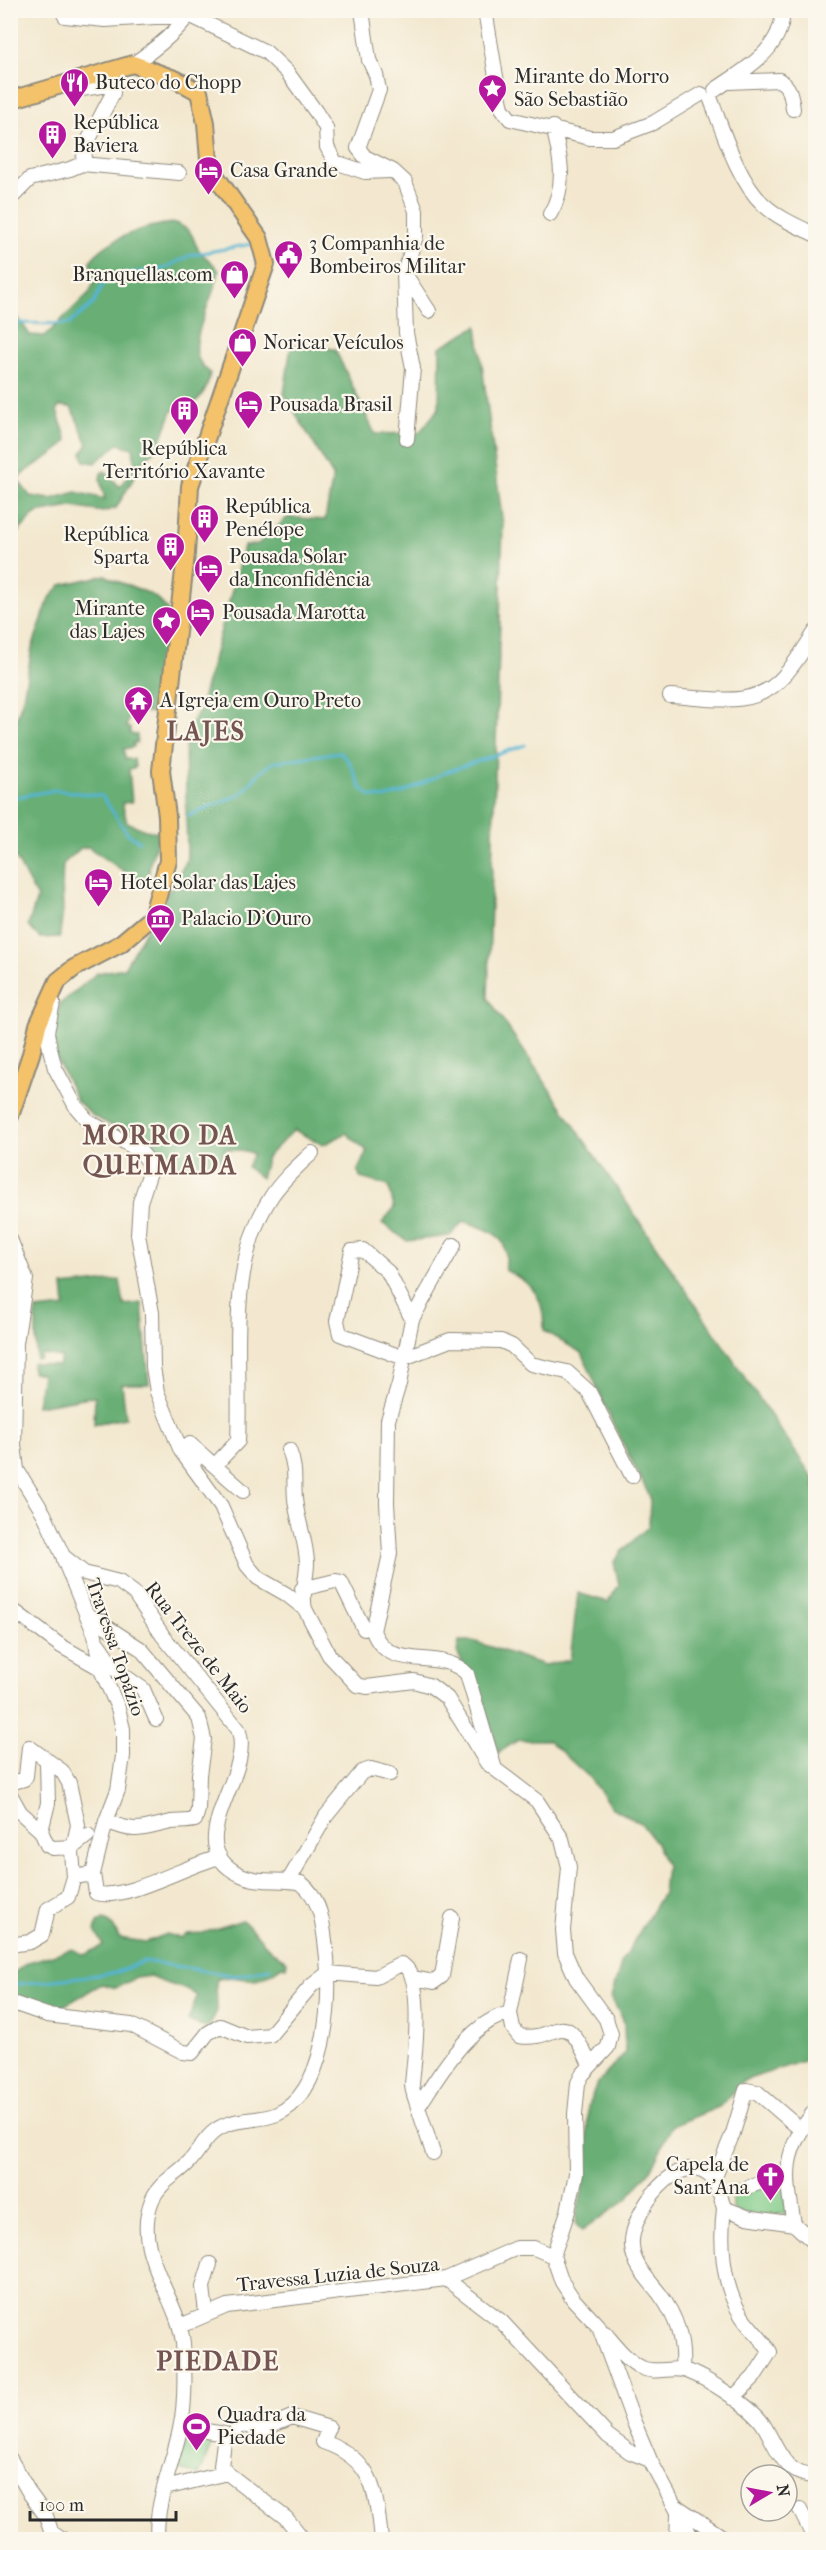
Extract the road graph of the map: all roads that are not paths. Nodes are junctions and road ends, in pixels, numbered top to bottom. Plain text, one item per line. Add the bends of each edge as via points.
1 (62, 10) edge
2 (362, 10) edge
3 (485, 10) edge
4 (783, 10) edge
5 (191, 13) edge
6 (133, 64) junction
7 (62, 85) junction
8 (713, 91) junction
9 (10, 100) edge
10 (793, 109) dead end
11 (553, 127) junction
12 (82, 164) junction
13 (393, 171) junction
14 (179, 173) dead end
15 (30, 179) junction
16 (10, 182) edge
17 (10, 199) edge
18 (550, 214) dead end
19 (816, 235) edge
20 (404, 273) junction
21 (429, 311) dead end
22 (407, 439) dead end
23 (816, 632) edge
24 (670, 696) dead end
25 (58, 981) junction
26 (10, 1116) edge
27 (312, 1153) dead end
28 (10, 1239) edge
29 (454, 1245) dead end
30 (411, 1319) junction
31 (404, 1358) junction
32 (289, 1450) dead end
33 (215, 1465) junction
34 (14, 1473) edge
35 (632, 1476) dead end
36 (243, 1491) dead end
37 (216, 1497) junction
38 (63, 1556) junction
39 (302, 1588) junction
40 (10, 1608) edge
41 (305, 1609) junction
42 (87, 1614) junction
43 (364, 1629) dead end
44 (95, 1635) junction
45 (100, 1668) junction
46 (156, 1719) dead end
47 (47, 1762) junction
48 (495, 1771) junction
49 (390, 1774) dead end
50 (10, 1783) edge
51 (10, 1794) edge
52 (106, 1821) junction
53 (41, 1831) junction
54 (88, 1835) dead end
55 (73, 1847) junction
56 (220, 1857) junction
57 (93, 1874) junction
58 (74, 1876) junction
59 (289, 1880) junction
60 (452, 1918) dead end
61 (10, 1945) edge
62 (521, 1959) dead end
63 (328, 1973) junction
64 (414, 1978) junction
65 (10, 2002) edge
66 (510, 2013) junction
67 (590, 2065) junction
68 (418, 2107) junction
69 (816, 2109) edge
70 (800, 2129) junction
71 (433, 2153) dead end
72 (786, 2174) junction
73 (714, 2179) junction
74 (750, 2186) dead end
75 (724, 2208) junction
76 (794, 2224) junction
77 (816, 2244) edge
78 (553, 2256) junction
79 (210, 2264) dead end
80 (446, 2278) junction
81 (206, 2313) junction
82 (180, 2326) junction
83 (599, 2327) junction
84 (682, 2370) junction
85 (733, 2398) junction
86 (181, 2427) junction
87 (237, 2428) dead end
88 (10, 2459) edge
89 (650, 2460) junction
90 (226, 2473) junction
91 (816, 2476) edge
92 (165, 2488) junction
93 (675, 2508) junction
94 (800, 2510) dead end
95 (64, 2540) edge
96 (158, 2540) edge
97 (304, 2540) edge
98 (381, 2540) edge
99 (677, 2540) edge
100 (693, 2540) edge
101 (727, 2540) edge
102 (815, 2540) edge

1 - 5 street via 65,16 105,20
2 - 13 street via 369,60 379,90 358,148 364,157
3 - 11 street via 506,116
4 - 8 street via 780,33 767,52
5 - 6 street
5 - 13 street via 266,52 287,72 326,128 327,147 335,162 365,172
6 - 7 main road
6 - 25 main road via 199,92 215,176 259,238 266,264 190,486 161,771 168,861 152,917 120,944
7 - 9 main road
7 - 12 street via 109,85 113,93 88,141
8 - 10 street via 779,80 790,91
8 - 11 street via 653,123 613,138 590,138
8 - 19 street via 729,148 753,191 771,210
11 - 18 street via 562,186
12 - 14 street
12 - 15 street
13 - 20 street via 410,189 418,224
15 - 16 street
15 - 17 street
20 - 21 street
20 - 22 street via 406,333 413,368
23 - 24 street via 782,678 766,692 739,701
25 - 26 main road via 38,1025
25 - 37 street via 46,1032 55,1068 66,1091 88,1120 140,1151 149,1162 151,1169 140,1202 138,1234 152,1313 154,1378 162,1409 181,1451
27 - 33 street via 272,1195 252,1236 241,1284 238,1441
28 - 34 street, Rua Treze de Maio via 26,1280 16,1343
29 - 30 street
30 - 31 street
30 - 31 street via 388,1272 363,1250 352,1251 338,1331 352,1340
31 - 35 street via 450,1340 497,1341 512,1346 531,1364 567,1372 589,1392
31 - 48 street via 388,1420 390,1561 373,1631 380,1645 393,1655 450,1661 467,1674
32 - 39 street via 296,1470 296,1508 306,1555
33 - 36 street
33 - 37 street via 189,1444
34 - 38 street, Rua Treze de Maio via 44,1514
37 - 41 street via 252,1573
38 - 42 street, Travessa Topázio
38 - 56 street, Rua Treze de Maio via 84,1573 119,1582 134,1593 163,1636 238,1729 242,1754 215,1832
39 - 41 street
39 - 43 street via 341,1582
40 - 45 street via 61,1646
41 - 48 street via 329,1655 348,1678 367,1687 414,1682 431,1686 447,1698
42 - 44 street, Travessa Topázio
42 - 52 street via 141,1649 194,1711 204,1731 195,1820 146,1830 122,1828
44 - 45 street, Travessa Topázio
44 - 46 street via 116,1670 142,1689
45 - 52 street, Travessa Topázio via 123,1729 122,1770
47 - 50 street via 30,1747 26,1776
47 - 53 street via 48,1803
47 - 55 street via 62,1772 73,1794 78,1825
48 - 67 street via 537,1801 562,1839 569,1867 563,1930 565,1953 576,1978 606,2019 611,2034 608,2047
49 - 59 street via 371,1769 362,1772 326,1816
51 - 53 street via 20,1812
52 - 57 street, Travessa Topázio
53 - 55 street via 47,1845 53,1848
54 - 55 street
55 - 58 street
56 - 57 street via 114,1894 96,1893
56 - 59 street via 240,1875
57 - 58 street
58 - 61 street via 68,1897 48,1909 42,1935 30,1942
59 - 63 street via 308,1888 315,1901 323,1927
60 - 64 street via 442,1976 434,1982
62 - 66 street
63 - 64 street via 376,1977 401,1964 408,1967
63 - 65 street via 311,1986 270,2035 248,2037 220,2026 208,2033 192,2054 131,2025 46,2015
63 - 82 street via 324,2035 309,2081 298,2099 276,2114 216,2130 187,2164 165,2181 151,2201 148,2221 153,2262
64 - 68 street via 417,2043 412,2090
66 - 67 street via 519,2036 556,2028 570,2031 579,2040
66 - 68 street via 486,2024 467,2042 447,2063
67 - 78 street via 578,2083 576,2174
68 - 71 street
69 - 70 street
70 - 72 street
70 - 73 street via 758,2092 746,2090
72 - 74 street
72 - 76 street
73 - 75 street
73 - 84 street via 694,2169 674,2176 642,2208 633,2230 634,2258 669,2307 679,2329
75 - 76 street via 747,2217
75 - 85 street via 723,2253 733,2299 770,2352 754,2377
76 - 77 street
78 - 80 street via 534,2248 517,2248
78 - 83 street via 573,2299
79 - 81 street via 203,2287
80 - 81 street, Travessa Luzia de Souza via 227,2306
80 - 89 street, Travessa Luzia de Souza via 501,2321 608,2436
81 - 82 street, Travessa Luzia de Souza
82 - 86 street via 184,2373
83 - 84 street via 640,2367 657,2372
83 - 89 street
84 - 85 street
85 - 91 street via 762,2423 785,2464
86 - 90 street via 225,2434 221,2466
86 - 92 street
87 - 98 street via 245,2425 261,2430 292,2417 329,2428 323,2442 342,2448 363,2468 377,2497
88 - 95 street via 46,2516 51,2531
89 - 93 street
90 - 92 street
90 - 97 street via 286,2518
92 - 96 street
93 - 99 street
93 - 100 street
93 - 101 street
94 - 102 street

